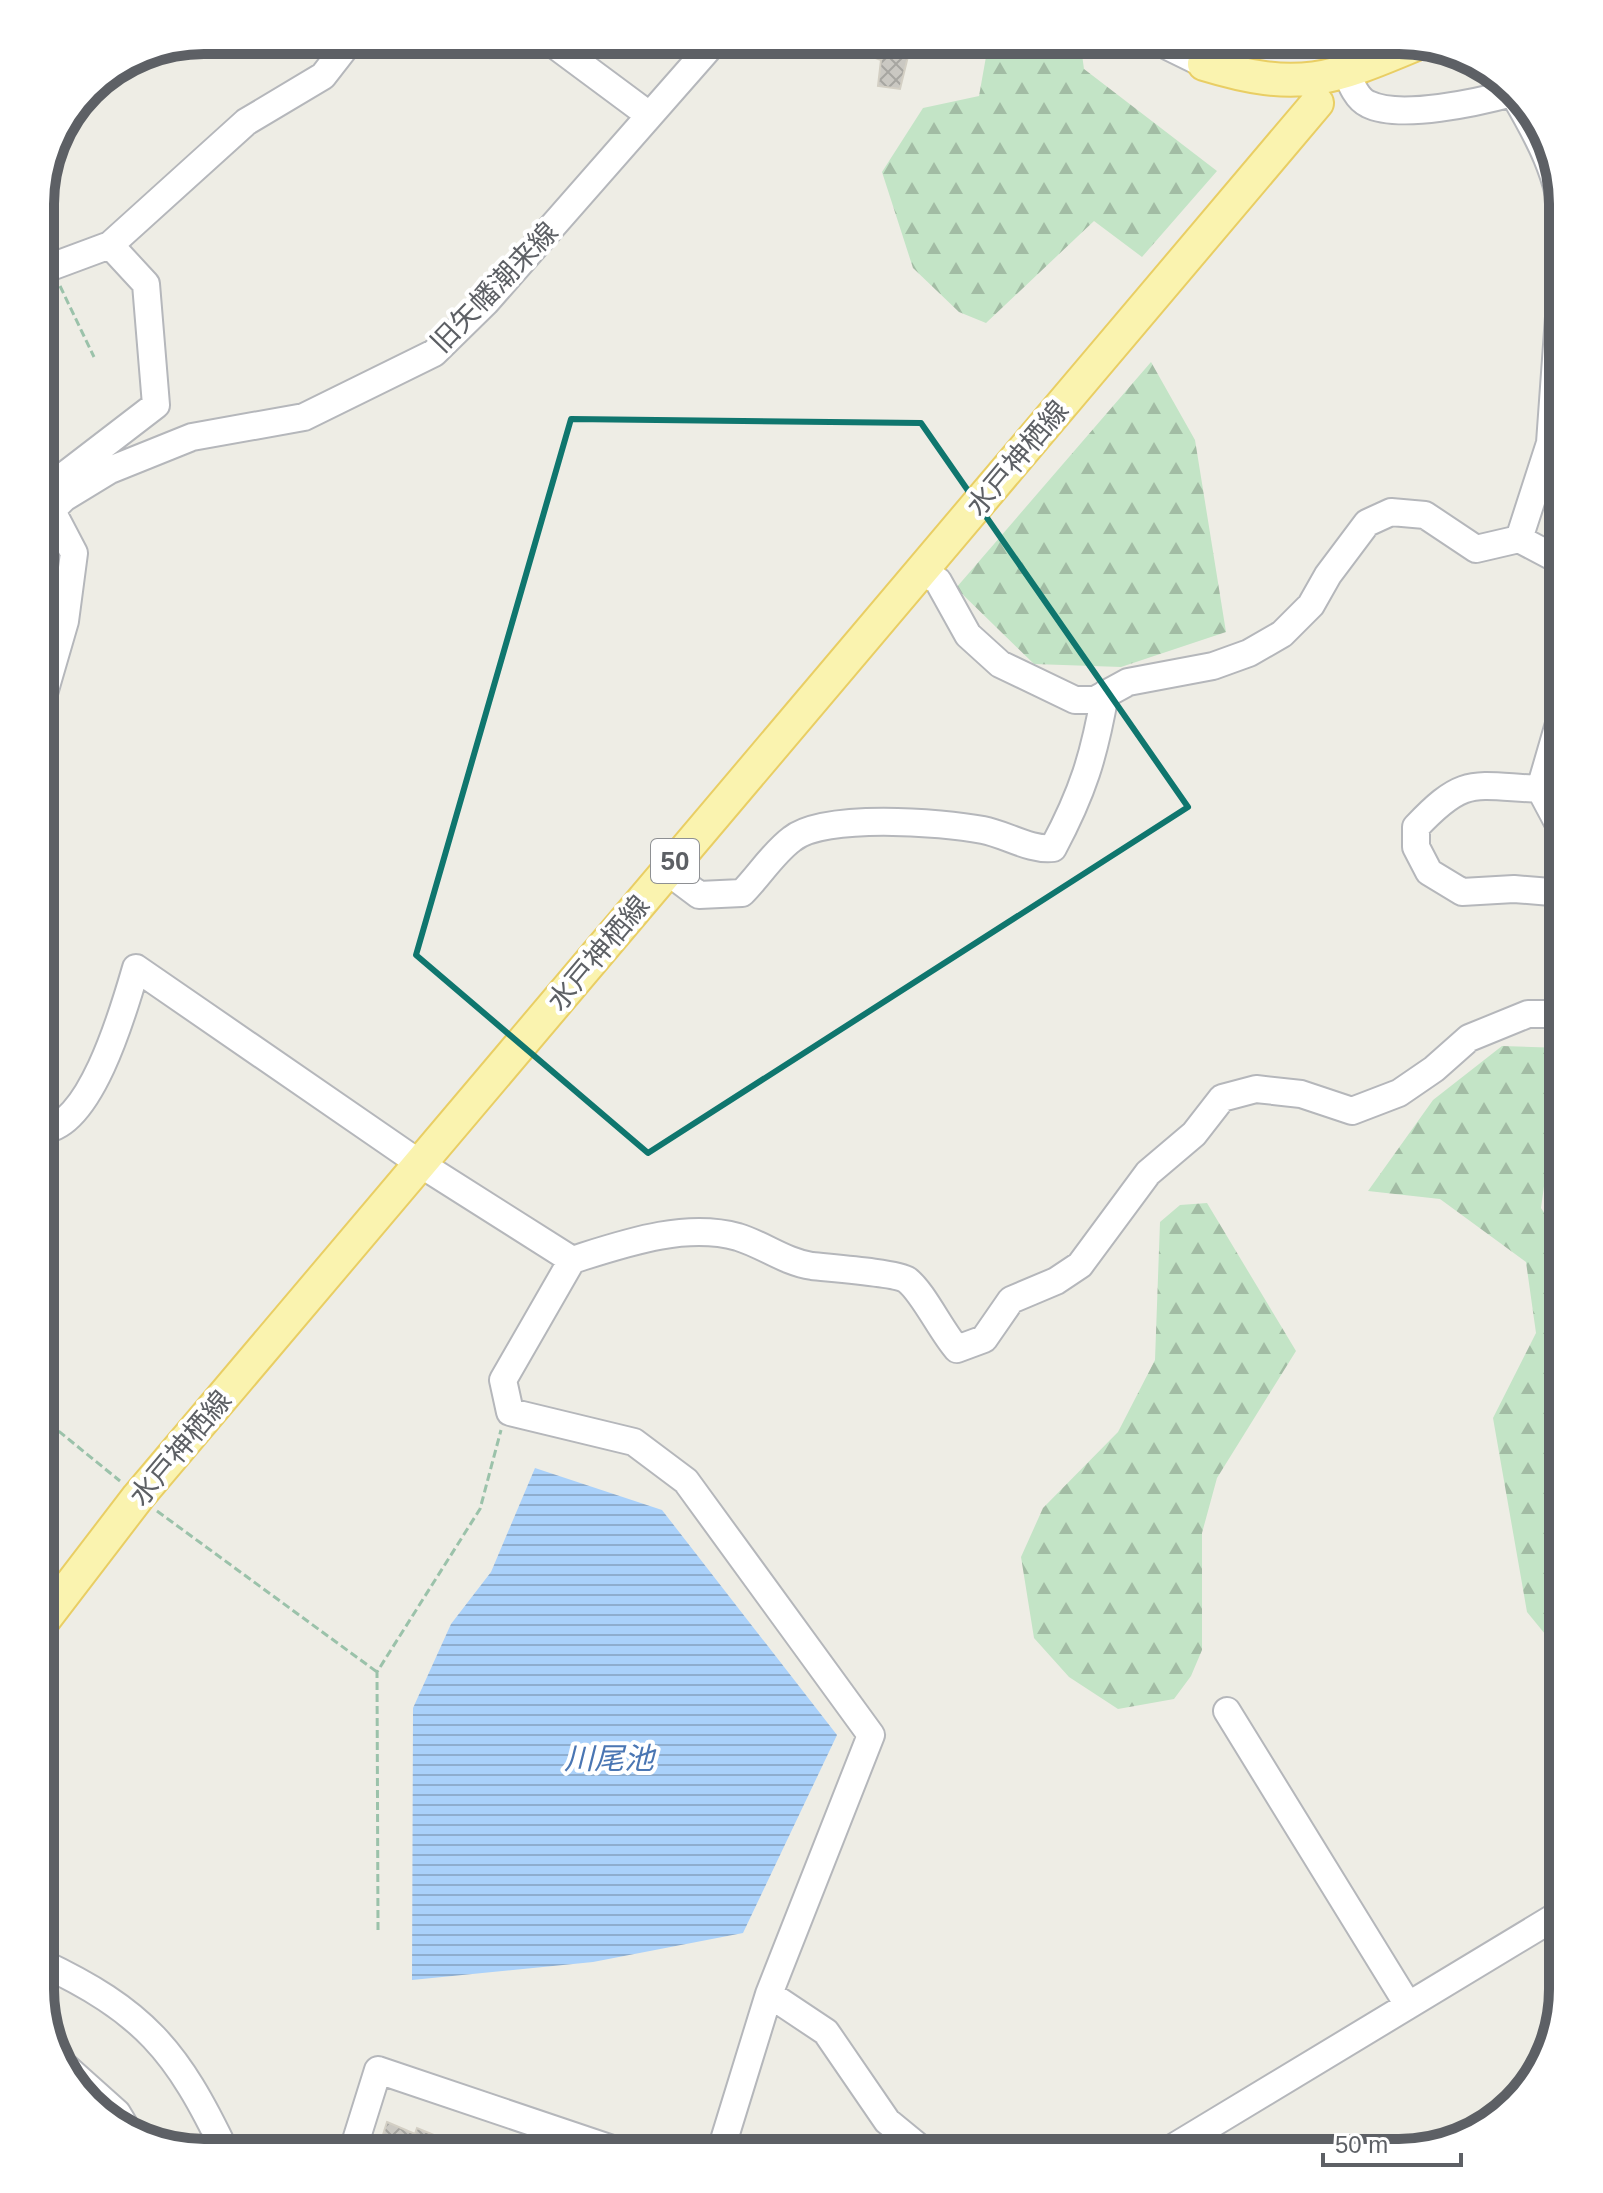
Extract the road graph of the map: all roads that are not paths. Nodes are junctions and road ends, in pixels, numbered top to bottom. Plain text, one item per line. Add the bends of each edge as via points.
1 (340, 54) edge
2 (567, 54) edge
3 (703, 54) edge
4 (1213, 54) edge
5 (1393, 54) edge
6 (1347, 74) junction
7 (1502, 96) edge
8 (1317, 103) tunnel mouth
9 (649, 115) junction
10 (110, 245) junction
11 (54, 267) edge
12 (1549, 446) edge
13 (54, 503) edge
14 (54, 509) edge
15 (54, 514) edge
16 (1519, 539) junction
17 (1549, 555) edge
18 (921, 571) junction
19 (54, 659) edge
20 (1105, 694) junction
21 (1549, 758) edge
22 (1540, 789) junction
23 (1549, 806) edge
24 (667, 871) junction
25 (1549, 892) edge
26 (1549, 1014) edge
27 (54, 1128) edge
28 (419, 1163) junction
29 (572, 1260) junction
30 (54, 1607) edge
31 (1227, 1711) dead end
32 (1549, 1920) edge
33 (54, 1970) edge
34 (769, 1994) junction
35 (1408, 2005) junction
36 (219, 2139) edge
37 (363, 2139) edge
38 (583, 2139) edge
39 (724, 2139) edge
40 (909, 2139) edge
41 (1187, 2139) edge

1 - 10 street via 323,76 246,122
2 - 9 street
3 - 9 street, 旧矢幡潮来線
4 - 6 main road via 1260,79 1318,80
5 - 6 main road
6 - 7 street via 1368,104 1409,111
8 - 18 main road, 水戸神栖線 / 50
9 - 14 street, 旧矢幡潮来線 via 486,302 434,353 304,417 192,437 110,470
10 - 11 street
10 - 13 street via 146,284 156,405 61,478
12 - 16 street
15 - 19 street via 74,553
16 - 17 street
16 - 20 street via 1476,549 1425,515 1391,512 1367,523 1311,605 1282,634 1213,666 1128,682
18 - 20 street via 938,581 968,635 1000,664 1075,700
18 - 24 main road, 水戸神栖線 / 50
20 - 24 street via 1093,761 1053,848 949,825 836,822 814,826 791,839 742,893 699,895
21 - 22 street
22 - 23 street
22 - 25 street via 1466,786 1441,801 1416,827 1416,847 1429,872 1462,892
24 - 28 main road, 水戸神栖線 / 50
26 - 29 street via 1528,1014 1469,1038 1399,1093 1352,1111 1301,1094 1256,1089 1222,1098 1194,1134 1148,1173 1080,1265 1011,1300 984,1339 957,1349 905,1278 796,1264 737,1237 688,1232 632,1241
27 - 28 street via 75,1110 115,1041 136,968
28 - 29 street
28 - 30 main road, 水戸神栖線 / 50 via 138,1497
29 - 34 street via 503,1380 510,1412 634,1442 686,1481 871,1735
31 - 35 street
32 - 35 street
33 - 36 street via 133,2015 159,2041 185,2074
34 - 39 street
34 - 40 street via 826,2032 887,2121
35 - 41 street
37 - 38 street via 378,2070

